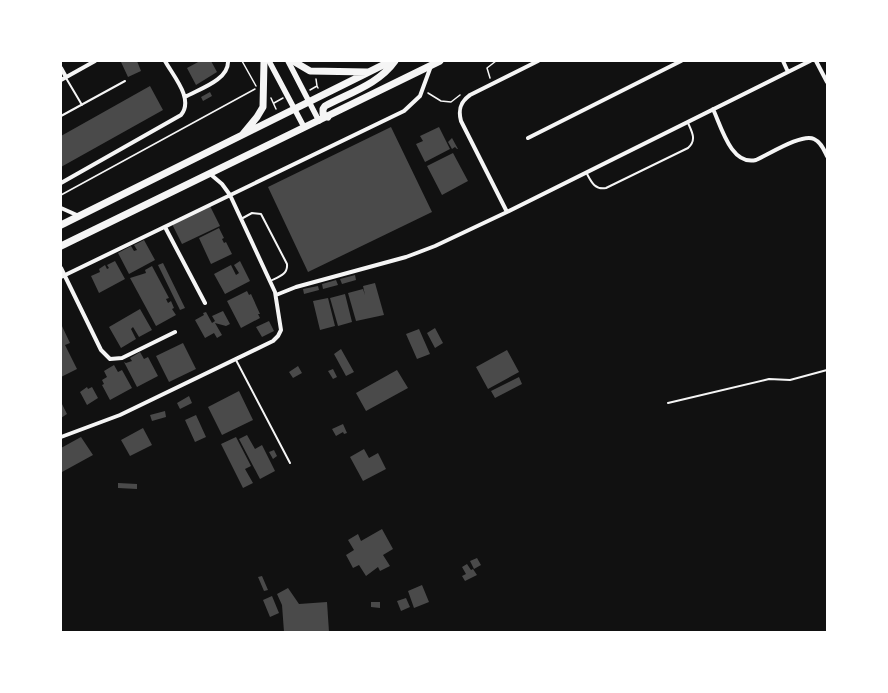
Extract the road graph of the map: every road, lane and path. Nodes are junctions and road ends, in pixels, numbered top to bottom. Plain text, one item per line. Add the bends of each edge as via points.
1 (95, 61) edge
2 (165, 61) edge
3 (228, 61) edge
4 (264, 61) edge
5 (269, 61) edge
6 (288, 61) edge
7 (293, 61) edge
8 (391, 61) edge
9 (395, 61) edge
10 (440, 61) edge
11 (496, 61) edge
12 (538, 61) edge
13 (681, 61) edge
14 (783, 61) edge
15 (810, 61) edge
16 (816, 61) edge
17 (431, 66) junction
18 (61, 68) edge
19 (369, 72) junction
20 (788, 72) junction
21 (66, 77) junction
22 (489, 79) dead end
23 (61, 80) edge
24 (126, 81) dead end
25 (827, 82) edge
26 (257, 88) dead end
27 (423, 90) junction
28 (464, 92) dead end
29 (185, 97) junction
30 (309, 103) junction
31 (82, 105) junction
32 (296, 109) junction
33 (713, 109) junction
34 (61, 116) edge
35 (328, 117) junction
36 (319, 121) junction
37 (687, 122) junction
38 (304, 127) junction
39 (241, 136) junction
40 (528, 138) dead end
41 (827, 156) edge
42 (586, 172) junction
43 (209, 173) junction
44 (61, 183) edge
45 (61, 195) edge
46 (230, 195) junction
47 (61, 208) edge
48 (507, 212) junction
49 (80, 216) junction
50 (241, 219) junction
51 (61, 225) edge
52 (165, 227) junction
53 (61, 246) edge
54 (61, 268) edge
55 (63, 276) edge
56 (270, 281) junction
57 (276, 295) junction
58 (205, 303) dead end
59 (175, 332) dead end
60 (235, 359) junction
61 (827, 370) edge
62 (668, 403) dead end
63 (61, 437) edge
64 (290, 463) dead end

1 - 21 street
2 - 29 street
3 - 29 street via 227,69 220,77
4 - 39 main road via 263,107
5 - 32 street
6 - 30 street
7 - 19 main road via 310,71
8 - 19 main road
9 - 35 main road via 374,81 325,106 322,111
10 - 17 main road
11 - 22 path via 487,68
12 - 48 street via 470,95 460,106 461,121
13 - 40 street
14 - 20 street
15 - 20 street
16 - 25 street
17 - 27 street
17 - 35 main road
18 - 21 street
19 - 30 main road
20 - 33 street
21 - 23 street
21 - 31 lane
24 - 31 lane
26 - 45 path
27 - 28 path via 441,101 451,102
27 - 46 street via 416,102 404,110
29 - 44 street via 186,110 181,116
30 - 32 main road
30 - 36 street
31 - 34 lane
32 - 38 street
32 - 39 main road
33 - 37 street
33 - 41 street via 732,148 743,160 756,160 803,138 815,139
35 - 36 main road
36 - 38 main road
37 - 42 street
37 - 42 lane via 694,138 688,148 606,188 594,186
38 - 43 main road
39 - 49 main road
42 - 48 street
43 - 46 street
43 - 53 main road
46 - 50 street
46 - 52 street
47 - 49 street
48 - 57 street via 406,257 296,287
49 - 51 main road
50 - 56 street
50 - 56 lane via 252,213 261,214 287,264 284,274
52 - 55 street
52 - 58 street
54 - 55 street
55 - 59 street via 101,350 110,359 122,358
56 - 57 street
57 - 60 street via 281,326 278,336
60 - 63 street via 120,415
60 - 64 lane
61 - 62 lane via 790,380 768,379

